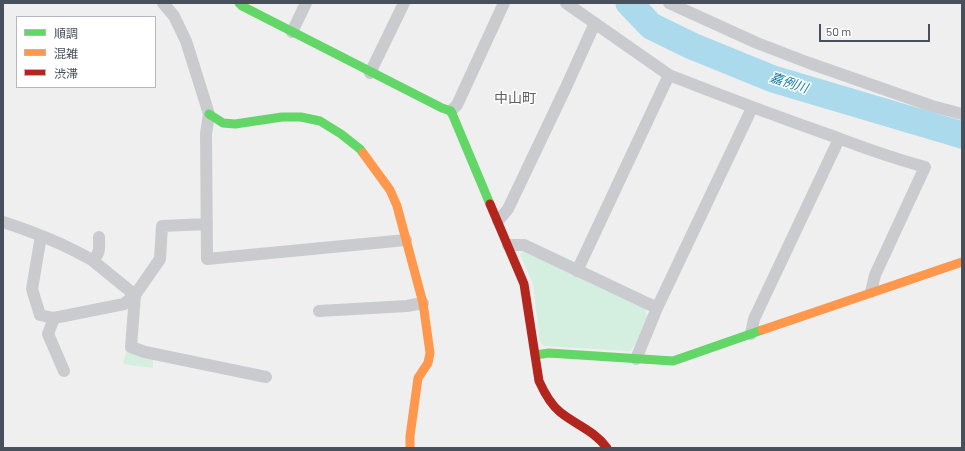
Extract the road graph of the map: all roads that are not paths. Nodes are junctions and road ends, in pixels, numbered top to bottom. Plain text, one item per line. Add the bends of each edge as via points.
1 (163, 3) edge
2 (239, 3) edge
3 (306, 3) edge
4 (404, 3) edge
5 (504, 3) edge
6 (566, 3) edge
7 (669, 3) edge
8 (595, 23) junction
9 (292, 32) junction
10 (370, 73) junction
11 (669, 75) junction
12 (752, 108) junction
13 (451, 111) junction
14 (209, 114) junction
15 (962, 114) edge
16 (839, 139) junction
17 (498, 221) junction
18 (3, 222) edge
19 (207, 224) junction
20 (41, 236) junction
21 (99, 237) dead end
22 (406, 240) junction
23 (508, 245) junction
24 (92, 260) junction
25 (962, 262) edge
26 (577, 271) junction
27 (870, 292) junction
28 (135, 295) junction
29 (423, 303) junction
30 (657, 308) junction
31 (319, 311) dead end
32 (54, 318) junction
33 (751, 334) junction
34 (535, 355) junction
35 (636, 359) junction
36 (64, 371) dead end
37 (266, 377) dead end
38 (410, 448) edge
39 (607, 448) edge

1 - 14 street via 174,16 186,41
2 - 9 street
3 - 9 street
4 - 10 street
5 - 13 street via 457,105
6 - 8 street
7 - 15 street via 757,43 809,63
8 - 11 street
8 - 17 street via 508,209
9 - 10 street
10 - 13 street
11 - 12 street
11 - 26 street
12 - 16 street
12 - 30 street
13 - 17 street
14 - 19 street via 206,134
14 - 22 street via 223,122 234,124 270,118 301,117 320,121 341,134 360,149 390,190
16 - 27 street via 925,167 875,275
16 - 33 street via 754,319
17 - 23 street
18 - 20 street
19 - 22 street via 207,259
19 - 28 street via 162,226 160,259
20 - 24 street via 63,244
20 - 32 street via 32,290 40,315
21 - 24 street via 100,250
22 - 29 street
23 - 26 street via 524,245
23 - 34 street via 524,284
24 - 28 street
25 - 27 street
26 - 30 street
27 - 33 street
28 - 32 street via 124,304
28 - 37 street via 131,347 144,352
29 - 31 street
29 - 38 street via 430,353 428,363 418,378
30 - 35 street
32 - 36 street via 48,334
33 - 35 street via 673,361
34 - 35 street via 549,353
34 - 39 street via 539,380 554,405 560,412 604,442

